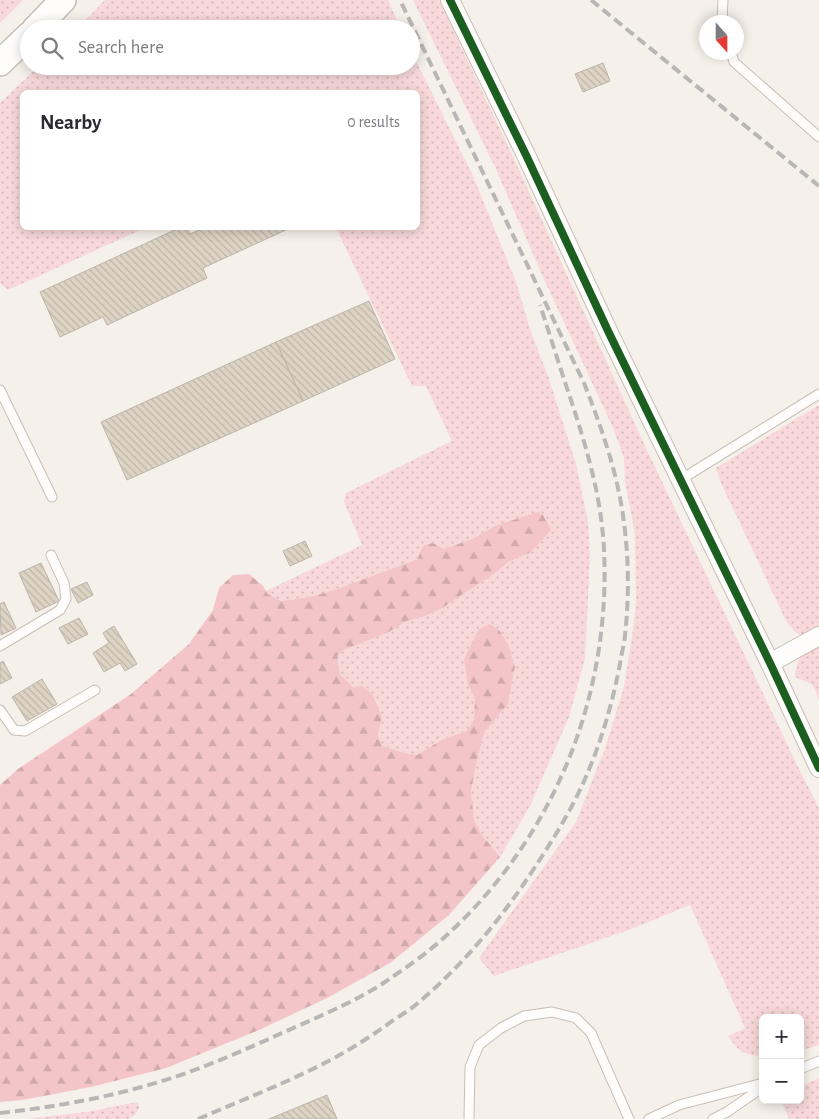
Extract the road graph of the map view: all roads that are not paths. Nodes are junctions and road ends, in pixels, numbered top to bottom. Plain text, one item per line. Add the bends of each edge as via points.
1 (62, 0) edge
2 (450, 0) edge
3 (723, 0) edge
4 (722, 15) edge
5 (43, 20) edge
6 (20, 44) edge
7 (733, 60) edge
8 (0, 63) edge
9 (819, 138) edge
10 (0, 390) edge
11 (819, 394) edge
12 (680, 480) junction
13 (52, 497) dead end
14 (51, 555) dead end
15 (819, 636) edge
16 (0, 646) edge
17 (770, 663) junction
18 (95, 690) dead end
19 (0, 710) edge
20 (819, 768) edge
21 (819, 1061) edge
22 (804, 1067) edge
23 (759, 1086) edge
24 (759, 1088) edge
25 (469, 1119) edge
26 (629, 1119) edge
27 (649, 1119) edge
28 (713, 1119) edge

1 - 5 street
2 - 12 street
3 - 4 lane
6 - 8 street
7 - 9 lane
10 - 13 lane
11 - 12 lane
12 - 17 street
14 - 16 lane via 64,583 66,599 60,610
15 - 17 street
17 - 20 street
18 - 19 lane via 25,731 14,730
21 - 22 lane
23 - 27 lane via 679,1105
24 - 28 lane
25 - 26 lane via 470,1067 479,1045 524,1016 552,1012 576,1018 591,1033

